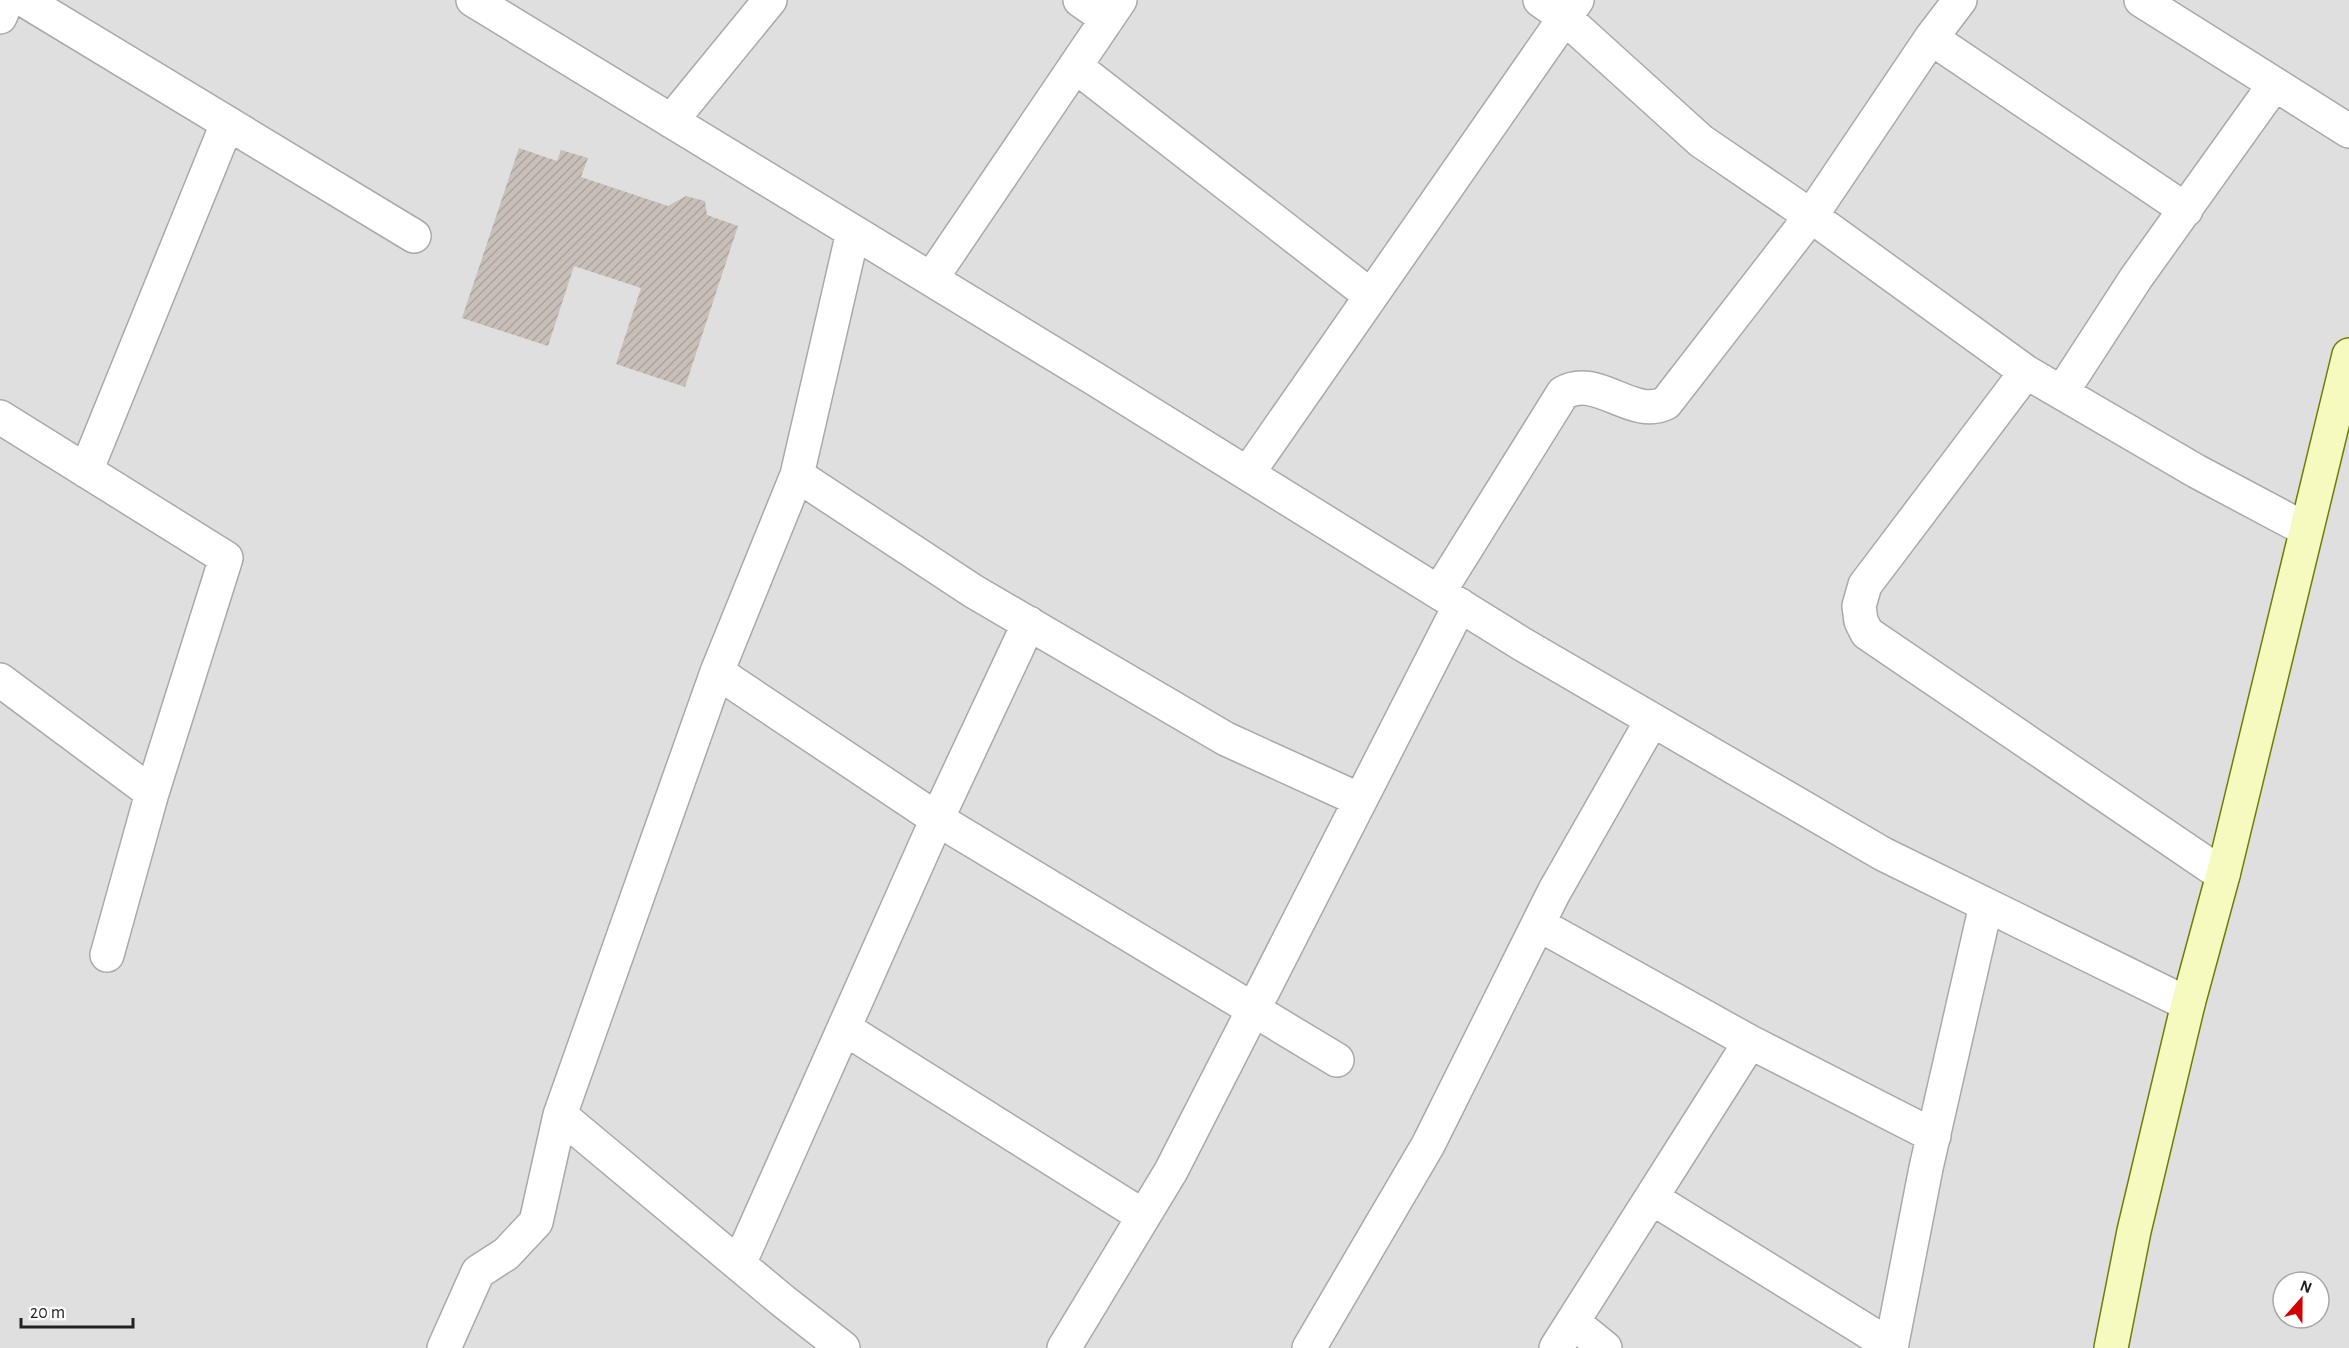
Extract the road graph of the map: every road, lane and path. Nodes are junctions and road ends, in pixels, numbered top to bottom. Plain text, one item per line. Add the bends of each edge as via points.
1 (7, 0) edge
2 (24, 0) edge
3 (473, 0) edge
4 (770, 0) edge
5 (1080, 0) edge
6 (1960, 0) edge
7 (2141, 0) edge
8 (1561, 6) edge
9 (1113, 9) edge
10 (0, 17) edge
11 (1932, 38) junction
12 (1075, 66) junction
13 (2274, 85) junction
14 (671, 121) junction
15 (227, 124) junction
16 (2349, 131) edge
17 (2186, 210) junction
18 (1811, 216) junction
19 (854, 232) junction
20 (414, 236) dead end
21 (931, 279) junction
22 (1371, 296) junction
23 (2349, 355) edge
24 (2026, 372) junction
25 (2062, 392) junction
26 (0, 417) edge
27 (86, 471) junction
28 (1248, 473) junction
29 (797, 475) junction
30 (2305, 529) junction
31 (1449, 599) junction
32 (1029, 623) junction
33 (717, 672) junction
34 (0, 680) edge
35 (1652, 720) junction
36 (153, 793) junction
37 (1360, 800) junction
38 (937, 819) junction
39 (2223, 874) junction
40 (1986, 905) junction
41 (1538, 924) junction
42 (107, 955) dead end
43 (2188, 1004) junction
44 (1253, 1012) junction
45 (844, 1029) junction
46 (1750, 1042) junction
47 (1337, 1060) dead end
48 (560, 1115) junction
49 (1934, 1136) junction
50 (1652, 1198) junction
51 (1143, 1216) junction
52 (738, 1264) junction
53 (1565, 1335) edge
54 (1317, 1345) edge
55 (1891, 1347) edge
56 (444, 1348) edge
57 (843, 1348) edge
58 (1064, 1348) edge
59 (1605, 1348) edge
60 (2111, 1348) edge

1 - 10 street
2 - 15 street
3 - 14 street
4 - 14 street
5 - 9 street
6 - 11 street
7 - 13 street
8 - 18 street via 1701,141
8 - 22 street
9 - 12 street
11 - 17 street
11 - 18 street
12 - 21 street
12 - 22 street
13 - 16 street
13 - 17 street
14 - 19 street
15 - 20 street
15 - 27 street
17 - 25 street via 2136,278
18 - 24 street
18 - 31 street via 1666,403 1659,407 1642,406 1580,386 1563,393
19 - 21 street
19 - 29 street
21 - 28 street
22 - 28 street
23 - 30 street
24 - 25 street
24 - 39 street via 1865,585 1859,606 1861,621 1868,633 1920,670
25 - 30 street via 2196,471
26 - 27 street
27 - 36 street via 226,558
28 - 31 street
29 - 32 street via 973,591
29 - 33 street
30 - 39 street
31 - 35 street
31 - 37 street
32 - 37 street via 1226,739
32 - 38 street
33 - 38 street
33 - 48 street
34 - 36 street
35 - 40 street via 1883,854
35 - 41 street
36 - 42 street
37 - 44 street
38 - 44 street
38 - 45 street
39 - 43 street
40 - 43 street
40 - 49 street
41 - 46 street
41 - 54 street via 1428,1145
43 - 60 street via 2134,1231
44 - 47 street
44 - 51 street via 1171,1171
45 - 51 street
45 - 52 street
46 - 49 street
46 - 50 street
48 - 52 street
48 - 56 street via 536,1222 506,1254 478,1272
49 - 55 street
50 - 53 street
50 - 55 street
51 - 58 street
52 - 57 street
53 - 59 street

